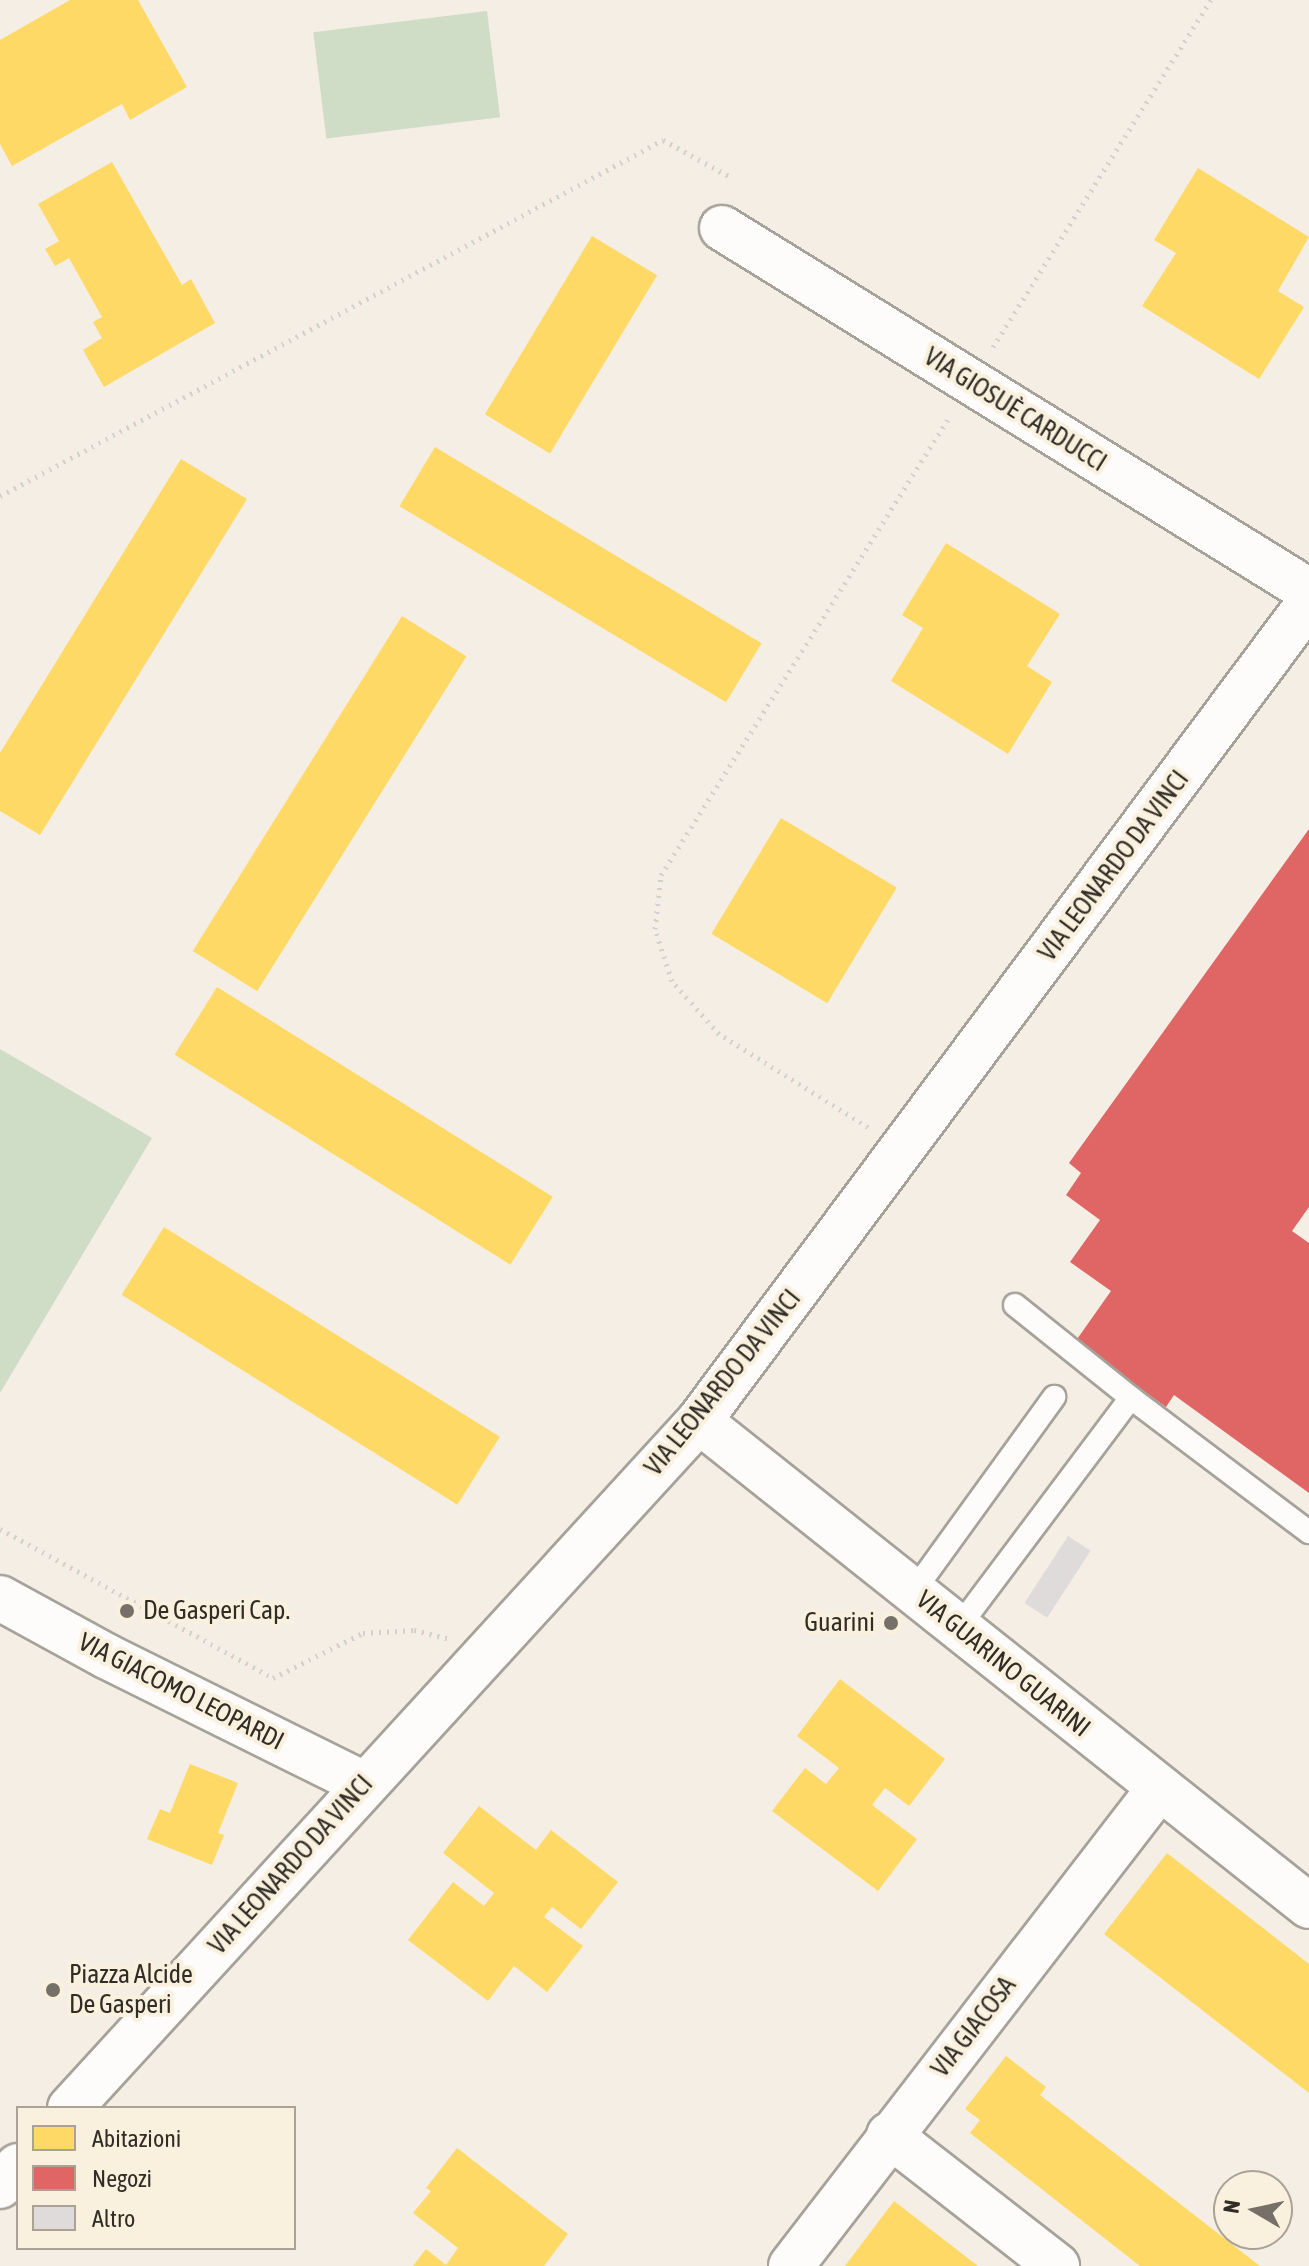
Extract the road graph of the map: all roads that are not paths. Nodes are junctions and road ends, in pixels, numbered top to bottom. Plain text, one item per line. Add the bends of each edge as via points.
1 (722, 228) dead end
2 (1309, 591) edge
3 (1309, 603) edge
4 (1015, 1305) dead end
5 (1054, 1397) dead end
6 (1131, 1398) junction
7 (699, 1421) junction
8 (1309, 1532) edge
9 (913, 1592) junction
10 (0, 1598) edge
11 (958, 1628) junction
12 (364, 1784) junction
13 (1158, 1790) junction
14 (1309, 1906) edge
15 (72, 2106) edge
16 (889, 2135) junction
17 (16, 2168) edge
18 (0, 2186) edge
19 (791, 2266) edge
20 (1057, 2266) edge

1 - 2 street, VIA GIOSUÈ CARDUCCI
3 - 7 street, VIA LEONARDO DA VINCI
4 - 6 lane
5 - 9 lane
6 - 8 lane
6 - 11 lane
7 - 9 street, VIA GUARINO GUARINI
7 - 12 street, VIA LEONARDO DA VINCI
9 - 11 street, VIA GUARINO GUARINI
10 - 12 street, VIA GIACOMO LEOPARDI
11 - 13 street, VIA GUARINO GUARINI
12 - 15 street, VIA LEONARDO DA VINCI
13 - 14 street, VIA GUARINO GUARINI
13 - 16 street, VIA GIACOSA
16 - 19 street, VIA GIACOSA
16 - 20 street
17 - 18 street

